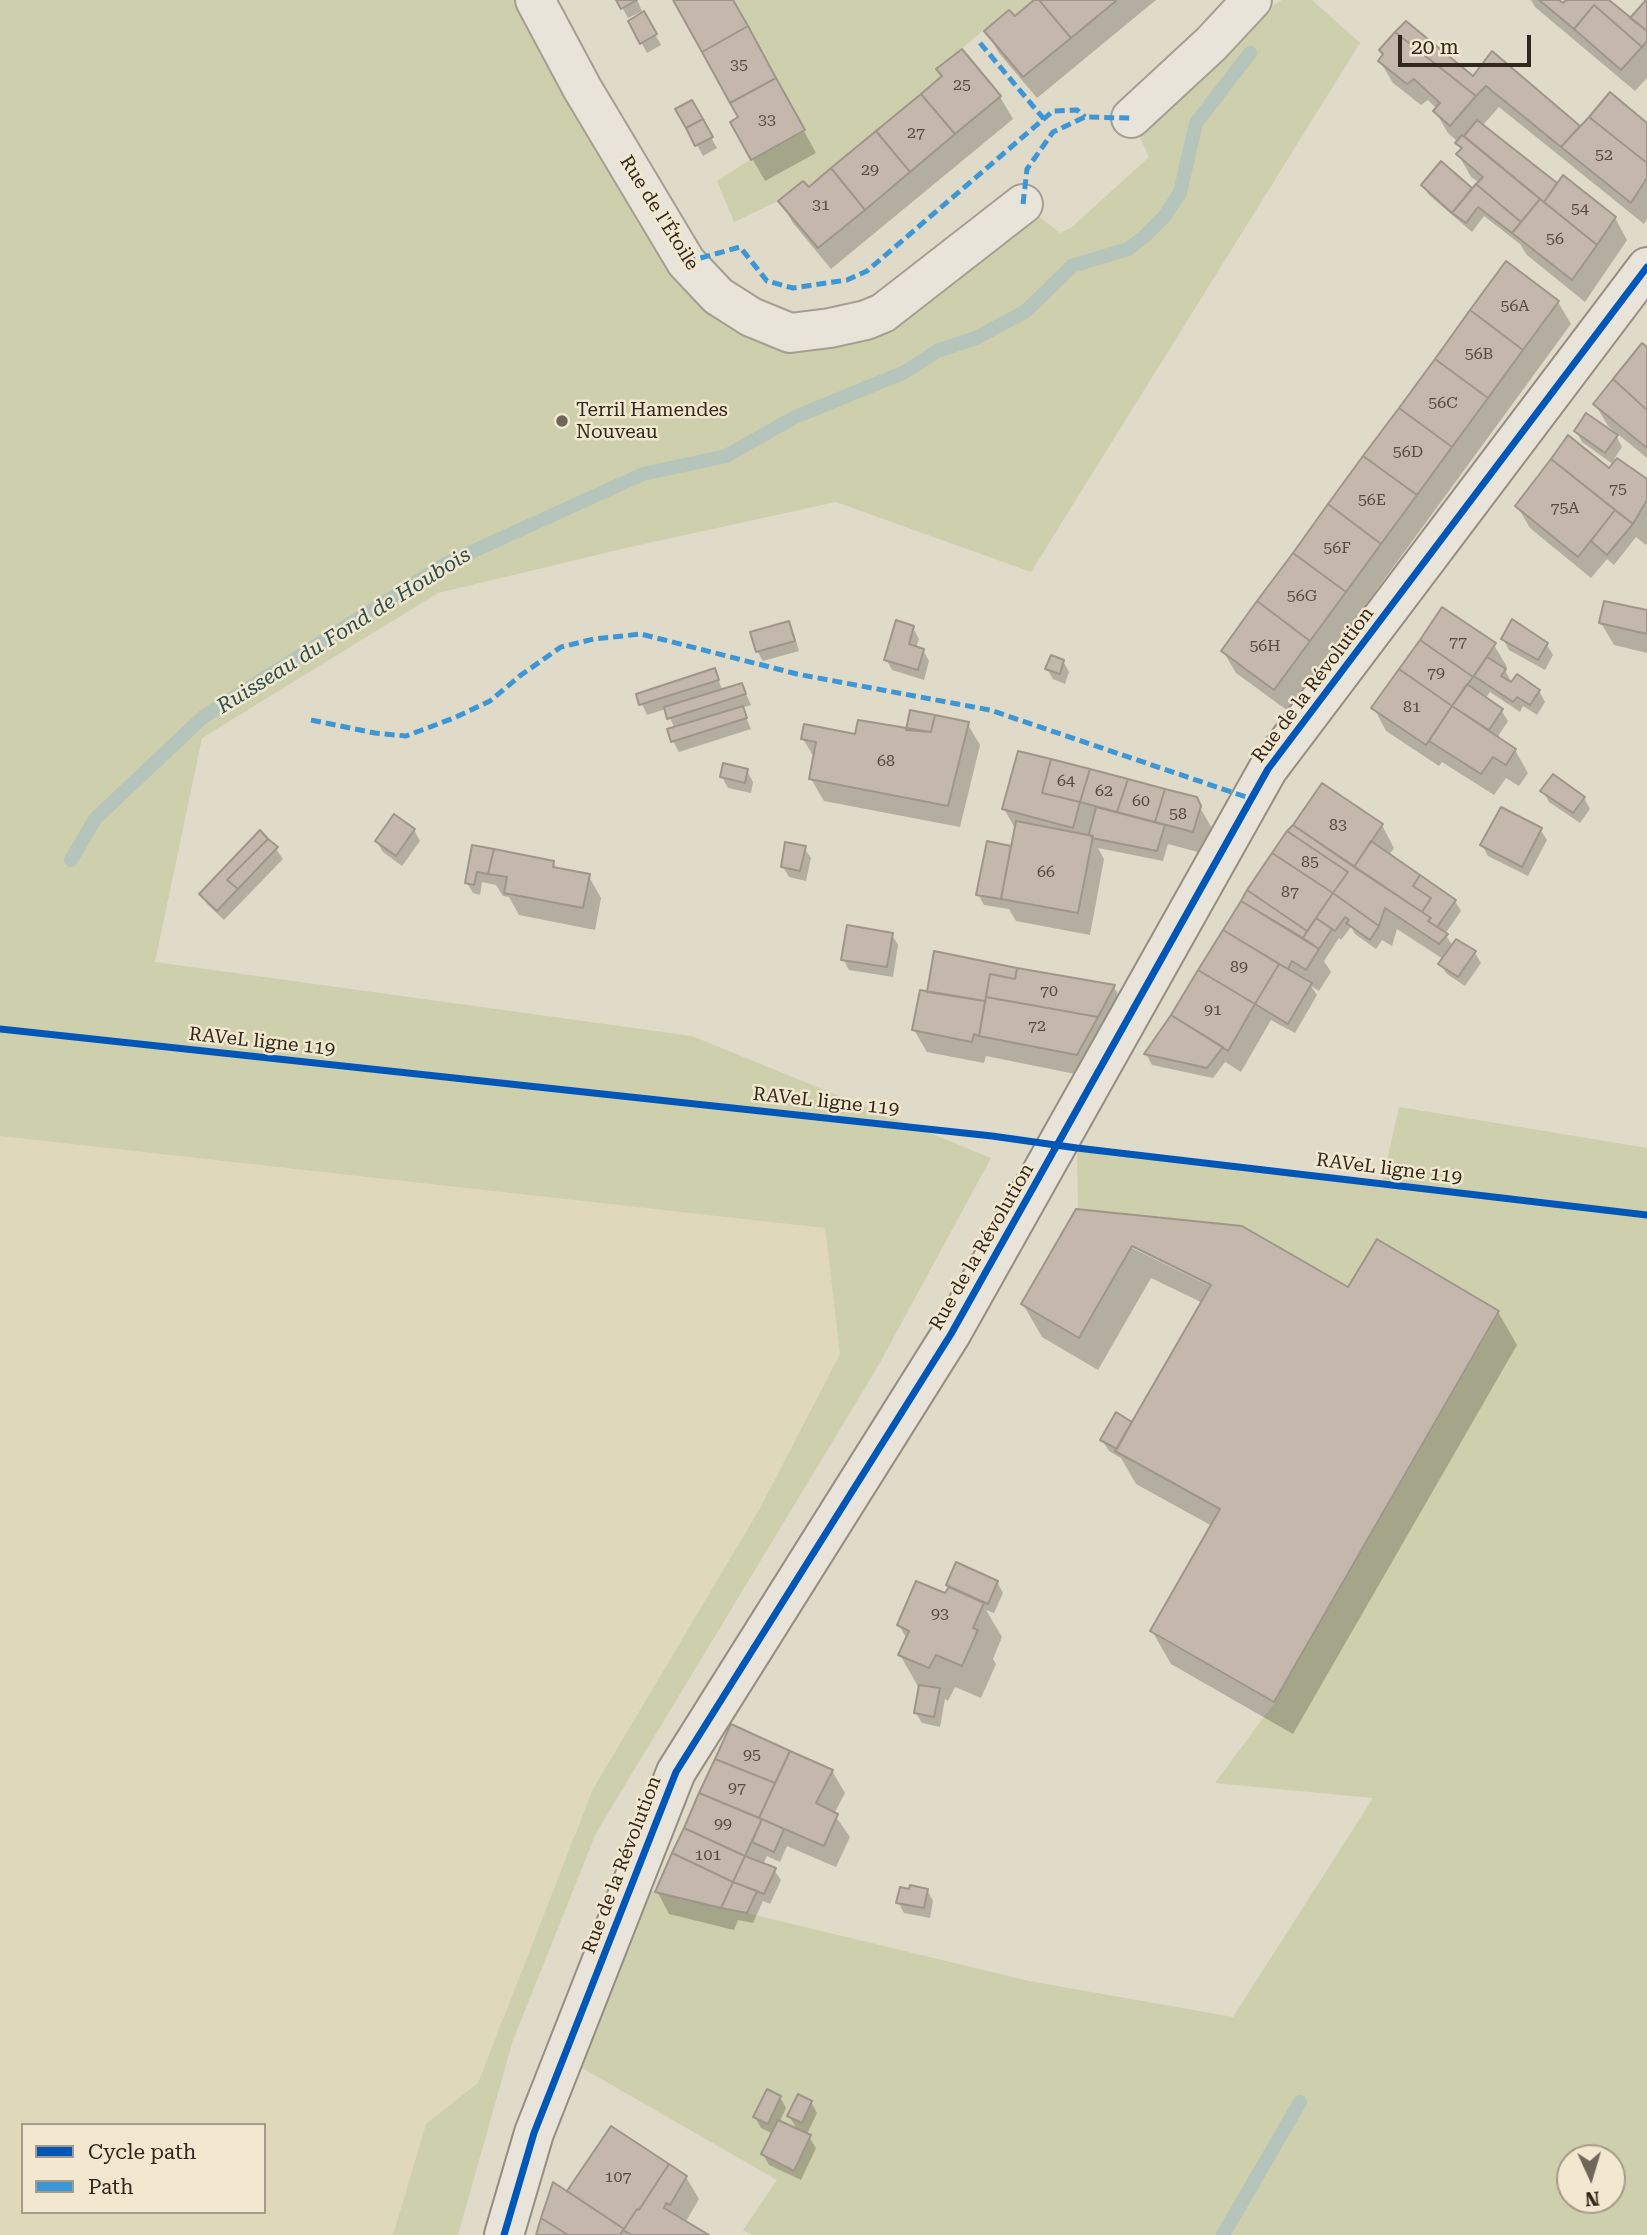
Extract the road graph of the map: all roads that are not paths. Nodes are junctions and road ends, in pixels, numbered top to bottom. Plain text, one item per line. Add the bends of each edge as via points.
1 (535, 0) edge
2 (1252, 0) edge
3 (1131, 118) dead end
4 (1023, 204) dead end
5 (1647, 267) edge
6 (504, 2235) edge

1 - 4 street, Rue de l'Étoile via 686,262 718,296 751,317 790,333 875,317
2 - 3 street
5 - 6 street, Rue de la Révolution via 1268,769 951,1334 676,1772 534,2133

